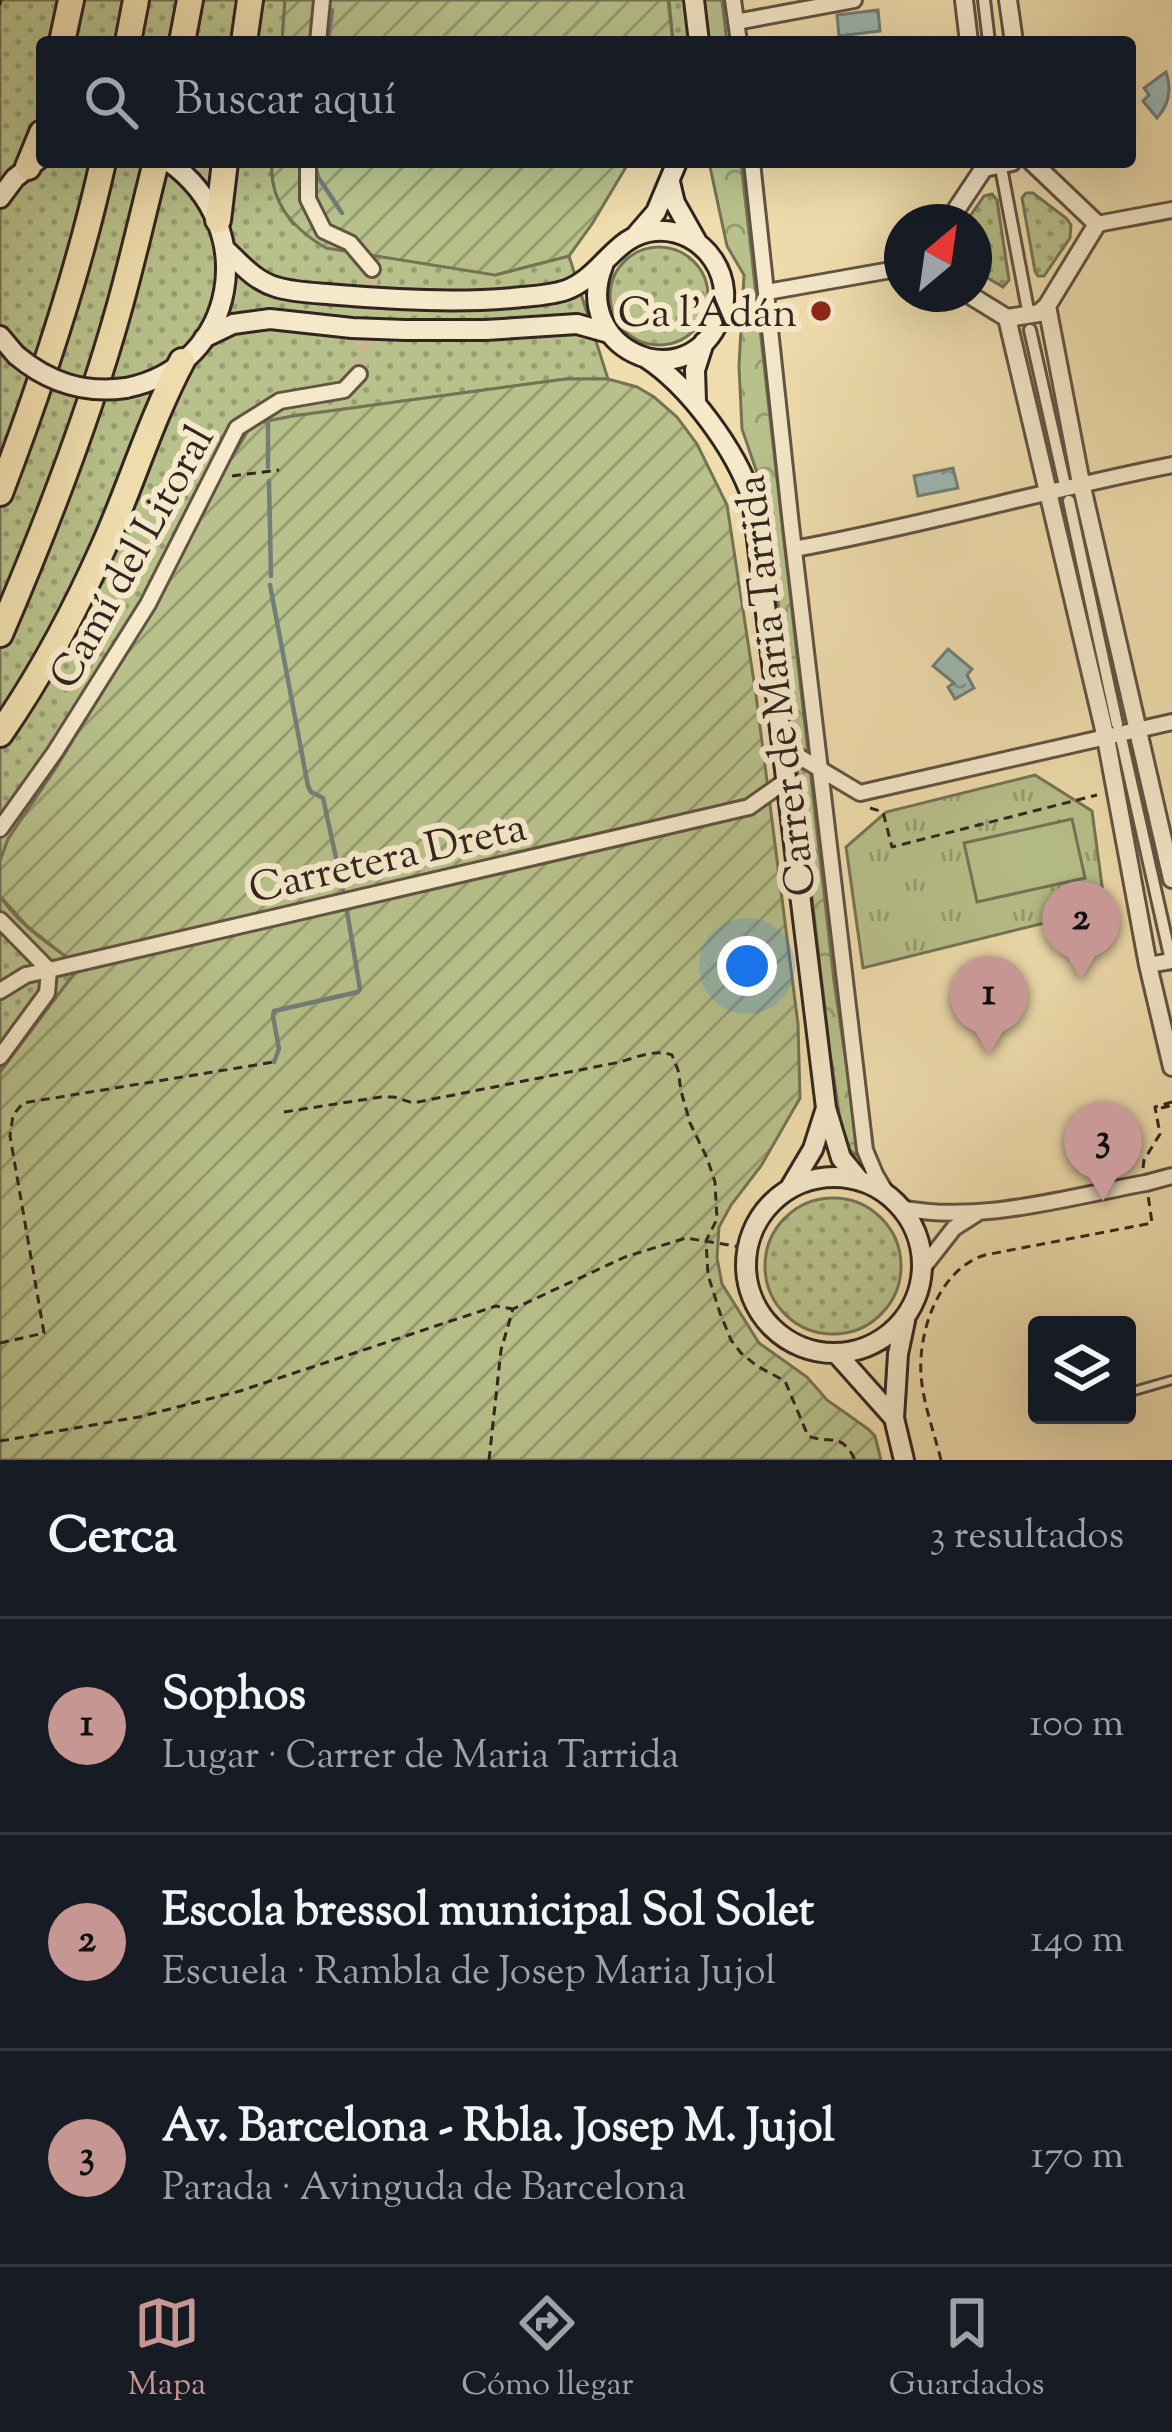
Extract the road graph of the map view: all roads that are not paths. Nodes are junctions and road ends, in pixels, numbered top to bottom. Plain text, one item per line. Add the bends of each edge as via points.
1 (71, 0) edge
2 (136, 0) edge
3 (190, 0) edge
4 (250, 0) edge
5 (322, 0) edge
6 (694, 0) edge
7 (733, 0) edge
8 (854, 0) edge
9 (964, 0) edge
10 (984, 0) edge
11 (1008, 0) edge
12 (736, 22) junction
13 (63, 36) edge
14 (129, 36) edge
15 (183, 36) edge
16 (245, 36) edge
17 (319, 36) edge
18 (698, 36) edge
19 (738, 36) edge
20 (968, 36) edge
21 (987, 36) edge
22 (1013, 36) edge
23 (35, 162) edge
24 (101, 168) edge
25 (154, 168) edge
26 (177, 168) edge
27 (223, 168) edge
28 (308, 168) edge
29 (675, 168) edge
30 (753, 168) edge
31 (993, 168) edge
32 (995, 168) edge
33 (1038, 168) edge
34 (670, 182) junction
35 (0, 198) edge
36 (962, 204) edge
37 (1172, 210) edge
38 (218, 220) junction
39 (1096, 224) junction
40 (634, 237) junction
41 (697, 242) junction
42 (225, 249) junction
43 (603, 266) junction
44 (372, 269) dead end
45 (884, 271) edge
46 (767, 292) junction
47 (1027, 305) dead end
48 (1048, 306) junction
49 (992, 309) edge
50 (1007, 318) junction
51 (1030, 330) dead end
52 (609, 333) junction
53 (0, 336) edge
54 (204, 338) junction
55 (704, 342) junction
56 (646, 358) junction
57 (182, 361) junction
58 (359, 374) dead end
59 (697, 406) junction
60 (1172, 465) edge
61 (1064, 485) junction
62 (0, 493) edge
63 (1069, 501) dead end
64 (794, 549) junction
65 (0, 634) edge
66 (1172, 722) edge
67 (0, 734) edge
68 (1120, 734) junction
69 (783, 747) junction
70 (819, 769) junction
71 (787, 780) junction
72 (0, 829) edge
73 (1172, 879) edge
74 (0, 920) edge
75 (1171, 959) edge
76 (1148, 965) junction
77 (49, 970) junction
78 (0, 991) edge
79 (0, 1057) edge
80 (1172, 1067) edge
81 (826, 1108) junction
82 (1172, 1176) edge
83 (860, 1180) junction
84 (790, 1188) junction
85 (895, 1202) junction
86 (976, 1214) junction
87 (922, 1269) junction
88 (905, 1316) junction
89 (836, 1353) junction
90 (1172, 1380) edge
91 (1136, 1390) edge
92 (894, 1418) junction
93 (904, 1460) edge

1 - 13 highway
2 - 14 highway
3 - 15 highway
4 - 16 highway
5 - 17 street
6 - 18 main road
7 - 12 street
8 - 12 street
9 - 20 street
10 - 21 street
11 - 22 street
12 - 19 street
23 - 35 main road
24 - 62 highway via 38,392
25 - 65 highway via 96,382
26 - 38 main road
27 - 38 highway
28 - 44 street via 308,199 324,230 350,243
29 - 34 main road
30 - 46 street, Carrer de Maria Tarrida
31 - 36 street
32 - 47 street
33 - 39 street
34 - 40 main road
34 - 41 main road
37 - 39 street
38 - 42 main road
39 - 48 street
40 - 41 main road via 666,231
40 - 43 main road
41 - 55 main road via 725,293
42 - 43 main road via 278,288 410,300 550,294
42 - 54 main road via 224,292
43 - 52 main road via 596,300
45 - 46 street
46 - 64 street, Carrer de Maria Tarrida
48 - 50 street
48 - 61 street
49 - 50 street
50 - 61 street
51 - 61 street
52 - 54 main road via 577,325 405,330 255,319
52 - 56 main road
53 - 57 main road, bridge via 48,377 99,390 149,382
54 - 57 main road
55 - 56 main road via 677,357
55 - 59 main road
56 - 59 main road, Carrer de Maria Tarrida
57 - 67 highway via 89,579
58 - 72 street, Camí del Litoral via 344,390 280,400 237,428 148,604
59 - 69 main road, Carrer de Maria Tarrida via 752,498
60 - 61 street
61 - 64 street
61 - 68 street
61 - 68 street
63 - 68 street
64 - 70 street, Carrer de Maria Tarrida
66 - 68 street
68 - 70 street via 860,793
68 - 73 street
68 - 75 street
68 - 76 street
69 - 70 street
69 - 71 main road, Carrer de Maria Tarrida
70 - 85 street, Carrer de Maria Tarrida via 865,1150
71 - 77 street, Carretera Dreta via 749,807
71 - 81 main road, Carrer de Maria Tarrida
74 - 77 street
75 - 76 street
76 - 80 street
77 - 78 street, Carretera Dreta
77 - 79 street via 47,993
81 - 83 main road via 842,1158
81 - 84 main road
82 - 86 street
83 - 84 main road via 828,1177
83 - 85 main road
84 - 89 main road via 758,1218 746,1248 746,1280 777,1333
85 - 86 street via 926,1213
85 - 87 main road via 917,1237
86 - 87 street
87 - 88 main road
88 - 89 main road via 875,1343
88 - 92 main road
89 - 92 main road
90 - 91 lane
92 - 93 main road

